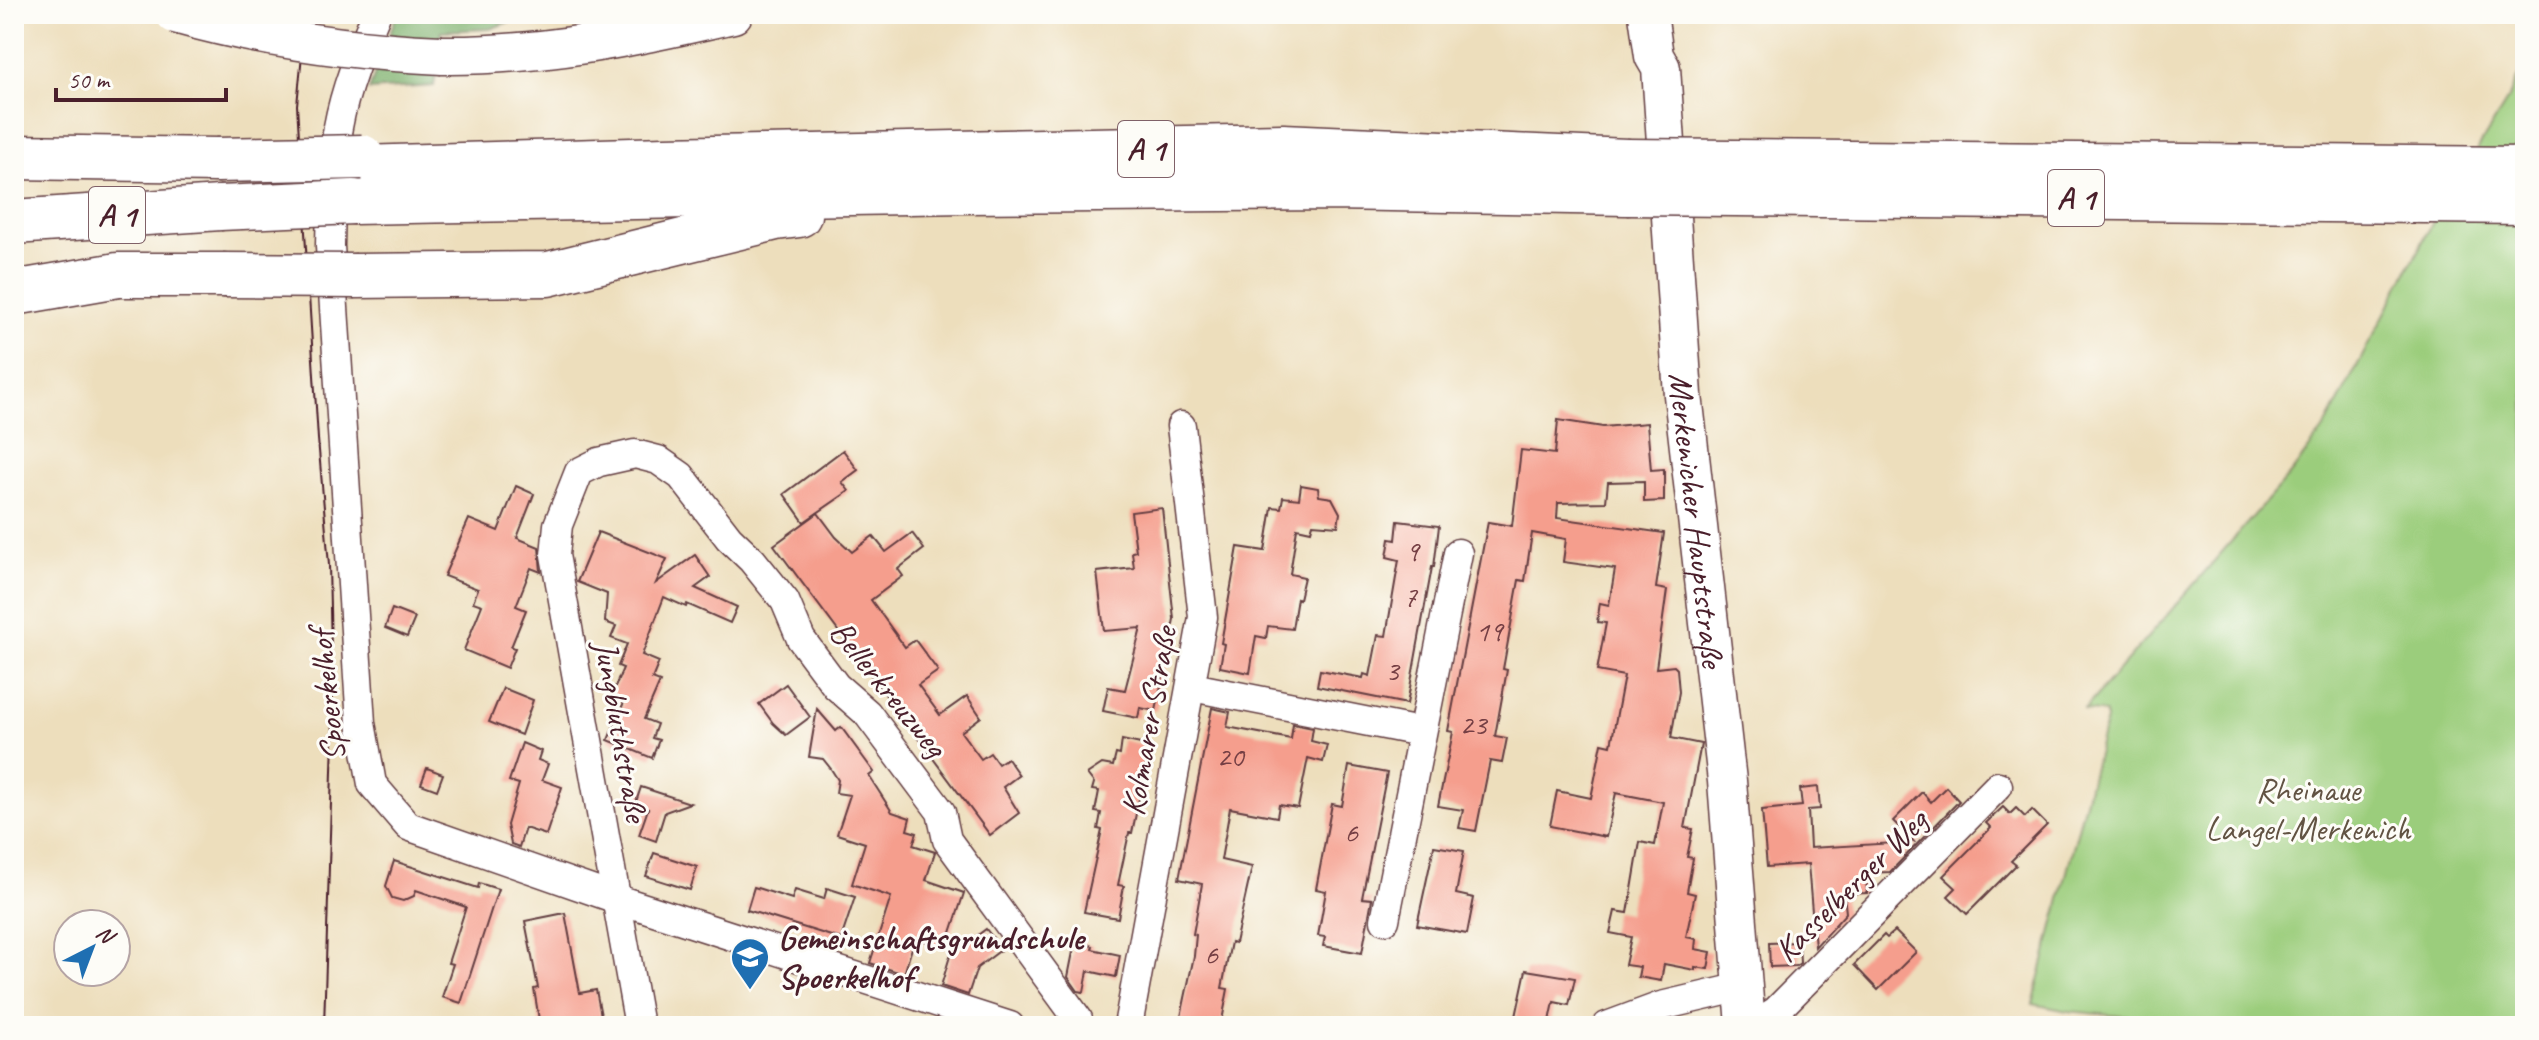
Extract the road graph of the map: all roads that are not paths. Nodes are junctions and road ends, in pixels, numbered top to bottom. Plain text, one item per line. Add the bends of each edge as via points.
1 (175, 14) edge
2 (376, 14) edge
3 (733, 14) edge
4 (1648, 14) edge
5 (14, 157) edge
6 (2525, 169) edge
7 (359, 176) junction
8 (1627, 177) junction
9 (218, 181) junction
10 (965, 191) junction
11 (14, 193) edge
12 (2525, 202) edge
13 (14, 222) edge
14 (14, 293) edge
15 (1181, 426) dead end
16 (599, 462) joint
17 (1458, 553) dead end
18 (1192, 687) junction
19 (1420, 732) junction
20 (1998, 786) dead end
21 (614, 898) junction
22 (1385, 920) dead end
23 (1745, 1012) edge
24 (639, 1026) edge
25 (1010, 1026) edge
26 (1077, 1026) edge
27 (1128, 1026) edge
28 (1607, 1026) edge

1 - 3 street, bridge via 311,44 442,55 546,51
2 - 21 street, Spoerkelhof via 338,126 330,246 361,723 372,784 408,826
4 - 23 street, Merkenicher Hauptstraße via 1661,68 1683,395 1727,781
5 - 9 highway
6 - 8 highway, A 1, bridge
7 - 8 highway, A 1 via 412,166 1283,146
7 - 9 highway, A 1
7 - 10 highway, A 1
8 - 10 highway, A 1 via 1332,188
8 - 12 highway, A 1, bridge
9 - 11 highway, A 1
9 - 13 highway, A 1
10 - 14 highway, A 1, bridge via 776,218 548,274 118,275
15 - 18 street, Kolmarer Straße via 1203,617
16 - 21 street, Jungbluthstraße via 579,472 567,497 555,555
16 - 26 street, Bellerkreuzweg via 635,454 658,460 681,476 785,601 801,639 836,686 867,713 941,812 947,840 1078,1019
17 - 19 street
18 - 19 street
18 - 27 street, Kolmarer Straße
19 - 22 street
20 - 23 street, Kasselberger Weg via 1776,1011 1762,1020
21 - 24 street, Jungbluthstraße
21 - 25 street, Spoerkelhof
23 - 28 street, Kasselberger Weg via 1661,1006

